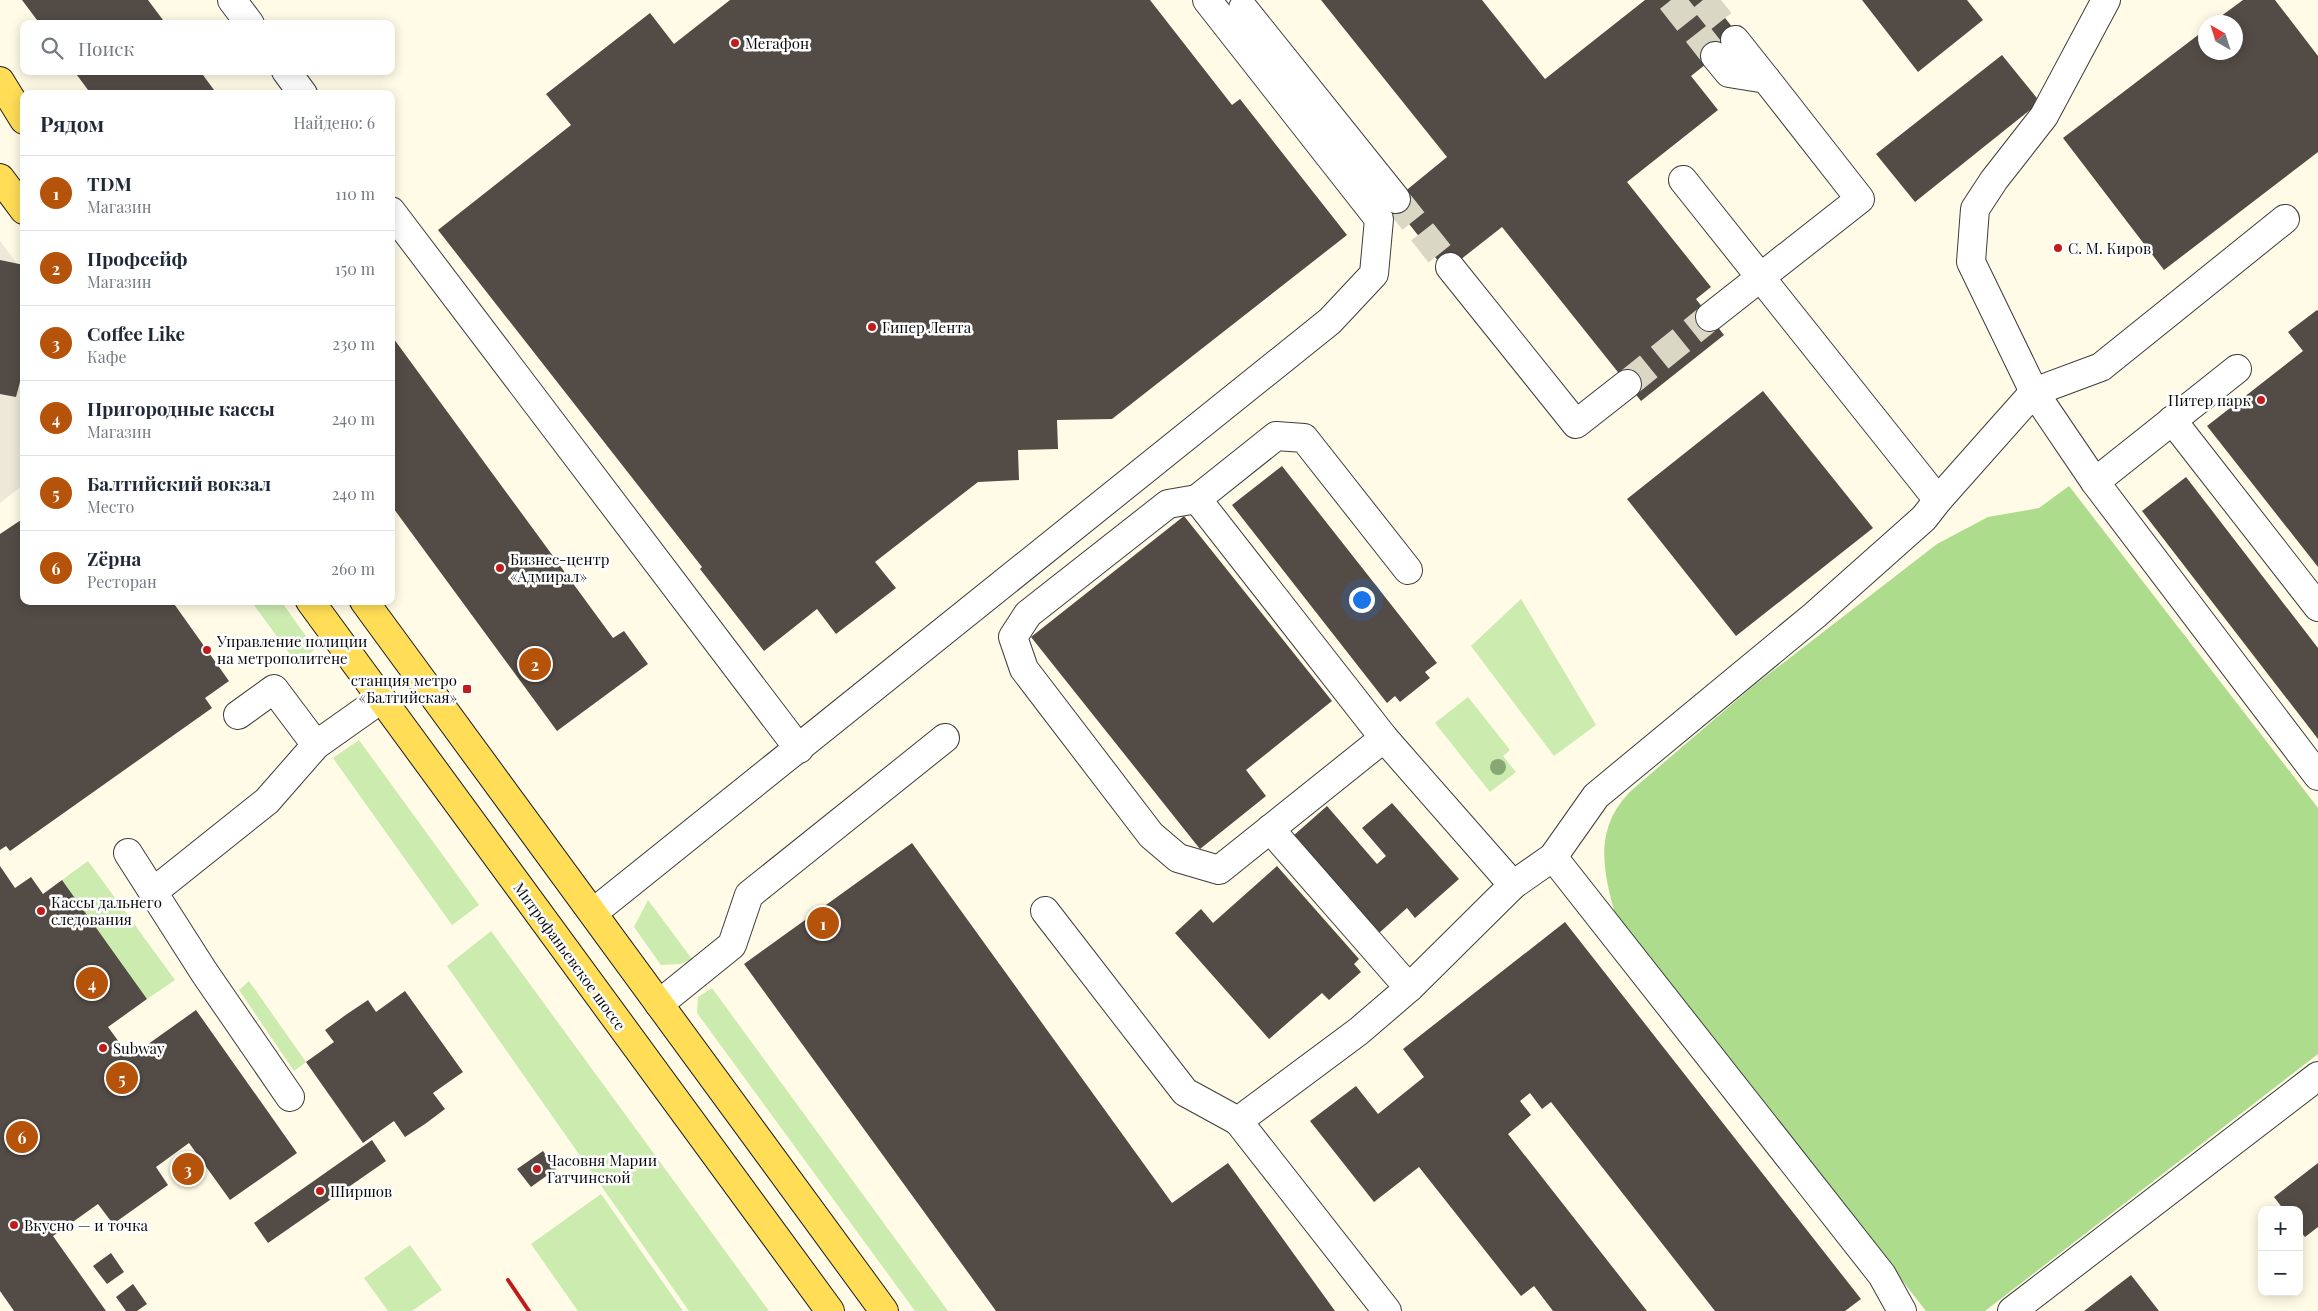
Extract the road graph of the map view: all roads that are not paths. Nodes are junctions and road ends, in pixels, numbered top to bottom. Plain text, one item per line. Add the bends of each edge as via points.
1 (232, 0) edge
2 (1207, 0) edge
3 (2106, 0) edge
4 (1244, 8) dead end
5 (247, 20) edge
6 (1725, 48) tunnel mouth
7 (289, 75) edge
8 (0, 81) edge
9 (300, 90) edge
10 (20, 114) edge
11 (0, 178) edge
12 (1683, 180) dead end
13 (1396, 199) tunnel mouth
14 (20, 205) edge
15 (395, 216) edge
16 (2285, 219) dead end
17 (1450, 268) tunnel mouth
18 (1760, 277) junction
19 (1710, 317) tunnel mouth
20 (2238, 369) dead end
21 (1627, 384) tunnel mouth
22 (2034, 392) junction
23 (2172, 420) junction
24 (2095, 482) junction
25 (1197, 499) junction
26 (1938, 500) junction
27 (1408, 570) dead end
28 (313, 605) edge
29 (367, 605) edge
30 (2318, 607) edge
31 (382, 699) junction
32 (238, 715) dead end
33 (945, 738) dead end
34 (1384, 738) junction
35 (316, 745) junction
36 (799, 749) junction
37 (2318, 776) edge
38 (1270, 829) junction
39 (128, 853) dead end
40 (1553, 857) junction
41 (1513, 885) junction
42 (153, 892) junction
43 (1045, 911) dead end
44 (594, 912) junction
45 (1409, 988) junction
46 (659, 1004) junction
47 (2318, 1076) edge
48 (290, 1097) dead end
49 (1238, 1120) junction
50 (830, 1311) edge
51 (884, 1311) edge
52 (1387, 1311) edge
53 (1902, 1311) edge
54 (2012, 1311) edge

1 - 5 lane
2 - 36 lane via 1379,220 1374,274 1330,321
3 - 22 lane via 2044,116 1975,208 1971,262
4 - 13 lane
6 - 18 lane via 1729,73 1766,79 1860,199
7 - 9 lane
8 - 10 main road
11 - 14 main road
12 - 18 lane
15 - 36 lane
16 - 22 lane via 2101,367
17 - 21 lane via 1576,424
18 - 19 lane
18 - 26 lane
20 - 23 lane
22 - 24 lane
22 - 26 lane
23 - 24 lane
23 - 30 lane
24 - 37 lane
25 - 27 lane via 1276,436 1304,438
25 - 34 lane
25 - 38 lane via 1168,504 1028,614 1013,636 1024,669 1151,835 1178,858 1218,870
26 - 40 lane via 1924,518 1815,615 1596,796
28 - 31 main road, Митрофаньевское шоссе
29 - 44 main road
31 - 35 lane
31 - 50 main road, Митрофаньевское шоссе
32 - 35 lane via 274,689
33 - 46 lane via 749,895 732,945
34 - 38 lane
34 - 41 lane
35 - 42 lane via 267,801
36 - 44 lane
38 - 45 lane
39 - 42 lane
40 - 41 lane
40 - 53 lane via 1882,1275
41 - 45 lane
42 - 48 lane
43 - 49 lane via 1185,1092
44 - 46 main road
45 - 49 lane via 1359,1031
46 - 51 main road
47 - 54 lane
49 - 52 lane

